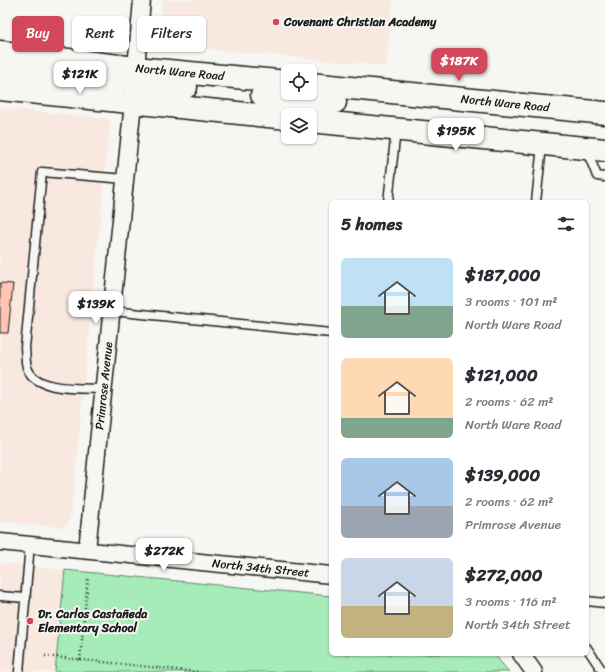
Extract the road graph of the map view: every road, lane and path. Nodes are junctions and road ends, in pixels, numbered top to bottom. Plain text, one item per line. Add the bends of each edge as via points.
1 (142, 0) edge
2 (0, 52) edge
3 (136, 68) junction
4 (0, 69) edge
5 (281, 81) edge
6 (317, 85) edge
7 (0, 89) edge
8 (396, 93) junction
9 (133, 103) junction
10 (605, 113) edge
11 (281, 117) edge
12 (317, 122) edge
13 (396, 129) junction
14 (542, 144) junction
15 (595, 149) edge
16 (605, 177) edge
17 (125, 179) junction
18 (388, 200) edge
19 (536, 200) edge
20 (112, 311) junction
21 (329, 333) edge
22 (104, 389) junction
23 (0, 542) edge
24 (30, 544) junction
25 (88, 550) junction
26 (329, 575) edge
27 (88, 577) dead end
28 (0, 596) edge
29 (26, 598) junction
30 (589, 601) edge
31 (605, 603) edge
32 (589, 651) edge
33 (44, 656) dead end
34 (522, 656) edge
35 (80, 660) junction
36 (19, 672) edge
37 (198, 672) edge
38 (534, 672) edge
39 (603, 672) edge

1 - 3 street
2 - 3 main road, North Ware Road
3 - 4 main road via 127,79 114,81
3 - 5 main road, North Ware Road
6 - 8 main road, North Ware Road
7 - 9 main road
8 - 9 main road via 354,104 165,85 142,87 134,94
8 - 10 main road, North Ware Road
9 - 11 main road
9 - 17 street, Primrose Avenue
12 - 13 main road
13 - 14 main road
13 - 18 lane
14 - 15 main road
14 - 19 lane
15 - 16 lane via 597,176
17 - 20 street, Primrose Avenue
17 - 22 lane via 42,172 25,348 27,367 32,376 42,383
20 - 21 lane
20 - 22 street, Primrose Avenue
22 - 25 street, Primrose Avenue
23 - 24 street, North 34th Street
24 - 25 street, North 34th Street
24 - 29 lane
25 - 26 street, North 34th Street
27 - 35 path
28 - 29 lane
29 - 36 lane
30 - 31 lane
32 - 39 lane
33 - 35 path
34 - 38 street
35 - 37 path

